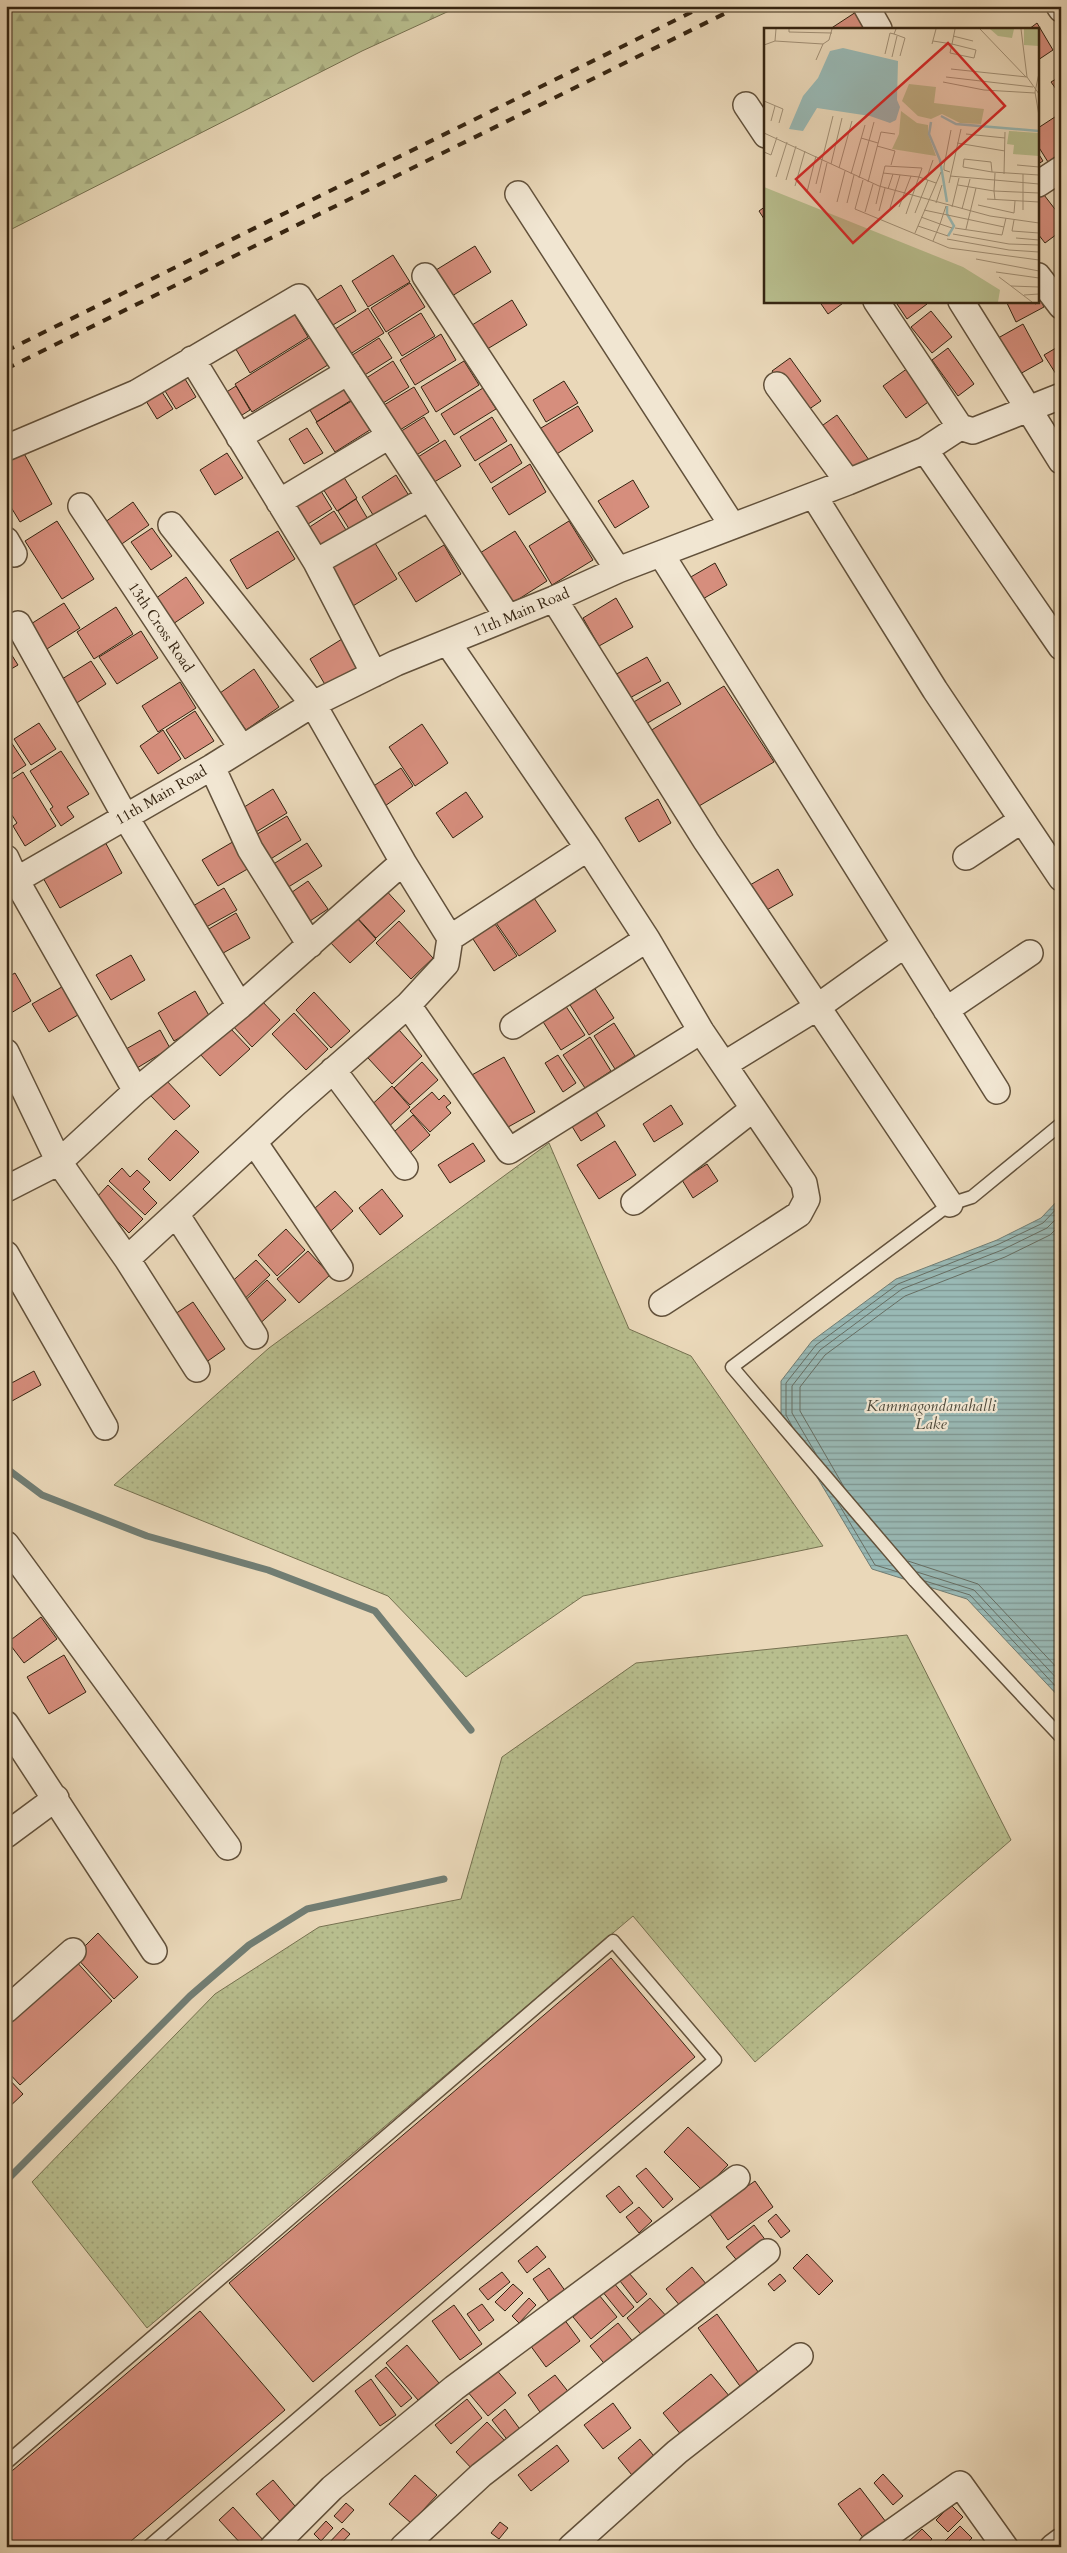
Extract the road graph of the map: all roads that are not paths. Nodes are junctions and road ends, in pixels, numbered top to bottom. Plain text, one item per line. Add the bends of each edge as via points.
1 (866, 6) edge
2 (878, 28) edge
3 (746, 104) dead end
4 (764, 132) edge
5 (1061, 169) edge
6 (1040, 183) edge
7 (518, 194) dead end
8 (425, 276) dead end
9 (1040, 279) edge
10 (877, 302) edge
11 (962, 302) edge
12 (1061, 306) edge
13 (192, 359) junction
14 (348, 372) junction
15 (777, 385) dead end
16 (1061, 396) edge
17 (1027, 410) junction
18 (960, 428) junction
19 (389, 436) junction
20 (239, 437) junction
21 (6, 448) edge
22 (925, 450) junction
23 (1061, 461) edge
24 (848, 482) junction
25 (814, 496) junction
26 (429, 498) junction
27 (279, 502) junction
28 (81, 506) dead end
29 (171, 525) dead end
30 (732, 525) junction
31 (661, 554) junction
32 (316, 562) junction
33 (618, 570) junction
34 (554, 599) junction
35 (507, 616) junction
36 (18, 624) dead end
37 (448, 643) junction
38 (1061, 647) edge
39 (374, 674) junction
40 (313, 704) junction
41 (241, 747) junction
42 (212, 766) junction
43 (125, 816) junction
44 (1022, 820) junction
45 (588, 848) junction
46 (966, 856) dead end
47 (6, 858) edge
48 (403, 862) junction
49 (1061, 878) edge
50 (11, 883) edge
51 (450, 938) junction
52 (647, 939) junction
53 (310, 945) junction
54 (904, 945) junction
55 (1030, 953) dead end
56 (408, 1005) junction
57 (240, 1006) junction
58 (816, 1008) junction
59 (946, 1010) junction
60 (513, 1026) dead end
61 (701, 1031) junction
62 (6, 1052) edge
63 (725, 1064) junction
64 (333, 1070) junction
65 (136, 1091) junction
66 (998, 1091) dead end
67 (753, 1109) junction
68 (1061, 1124) edge
69 (254, 1142) junction
70 (59, 1162) junction
71 (405, 1167) dead end
72 (6, 1188) edge
73 (634, 1202) dead end
74 (950, 1204) junction
75 (176, 1214) junction
76 (6, 1254) edge
77 (127, 1259) junction
78 (340, 1268) dead end
79 (662, 1303) dead end
80 (255, 1336) dead end
81 (197, 1369) dead end
82 (105, 1427) dead end
83 (6, 1544) edge
84 (6, 1724) edge
85 (1061, 1737) edge
86 (56, 1798) junction
87 (6, 1835) edge
88 (228, 1847) dead end
89 (154, 1950) dead end
90 (73, 1951) dead end
91 (6, 2010) edge
92 (737, 2178) dead end
93 (767, 2252) dead end
94 (800, 2356) dead end
95 (6, 2463) edge
96 (1061, 2541) edge
97 (148, 2547) edge
98 (273, 2547) edge
99 (404, 2547) edge
100 (571, 2547) edge
101 (871, 2547) edge
102 (1005, 2547) edge
103 (1054, 2547) edge

1 - 2 street
3 - 4 street
5 - 6 street
7 - 30 street
8 - 33 street
9 - 12 street
10 - 18 street
11 - 17 street
13 - 14 street via 299,297
13 - 20 street
13 - 21 street via 136,393
14 - 19 street
14 - 20 street
15 - 24 street
16 - 17 street, 11th Main Road
17 - 18 street, 11th Main Road via 973,431
17 - 23 street
18 - 22 street, 11th Main Road
19 - 26 street
19 - 27 street
20 - 27 street
22 - 24 street, 11th Main Road
22 - 38 street
24 - 25 street, 11th Main Road
25 - 30 street, 11th Main Road
25 - 44 street via 935,690
26 - 32 street
26 - 35 street
27 - 32 street
28 - 41 street, 13th Cross Road
29 - 40 street
30 - 31 street, 11th Main Road
31 - 33 street, 11th Main Road
31 - 54 street
32 - 39 street
33 - 34 street, 11th Main Road
34 - 35 street, 11th Main Road
34 - 58 street via 706,841
35 - 37 street, 11th Main Road
36 - 43 street
37 - 39 street, 11th Main Road
37 - 45 street
39 - 40 street, 11th Main Road
40 - 41 street, 11th Main Road
40 - 48 street
41 - 42 street, 11th Main Road
42 - 43 street, 11th Main Road
42 - 53 street via 250,849
43 - 50 street, 11th Main Road
43 - 57 street
44 - 46 street
44 - 49 street
45 - 51 street
45 - 52 street
47 - 50 street
48 - 51 street
48 - 53 street
50 - 65 street
51 - 56 street via 446,964
52 - 60 street
52 - 61 street
53 - 57 street
54 - 58 street
54 - 59 street
55 - 59 street
56 - 61 street via 508,1151
56 - 64 street
57 - 65 street
58 - 63 street
58 - 74 street
59 - 66 street
61 - 63 street
62 - 70 street
63 - 67 street
64 - 69 street
64 - 71 street
65 - 70 street
67 - 73 street
67 - 79 street via 804,1184 807,1199 799,1214
68 - 74 lane via 972,1197
69 - 75 street
69 - 78 street
70 - 72 street
70 - 77 street
74 - 85 lane via 732,1367 915,1581
75 - 77 street
75 - 80 street
76 - 82 street
77 - 81 street
83 - 88 street
84 - 86 street
86 - 87 street
86 - 89 street
90 - 91 street
92 - 98 street via 454,2388 332,2488
93 - 99 street via 481,2475
94 - 100 street via 677,2452
95 - 97 lane via 613,1942 714,2060
96 - 103 street
101 - 102 street via 960,2484

